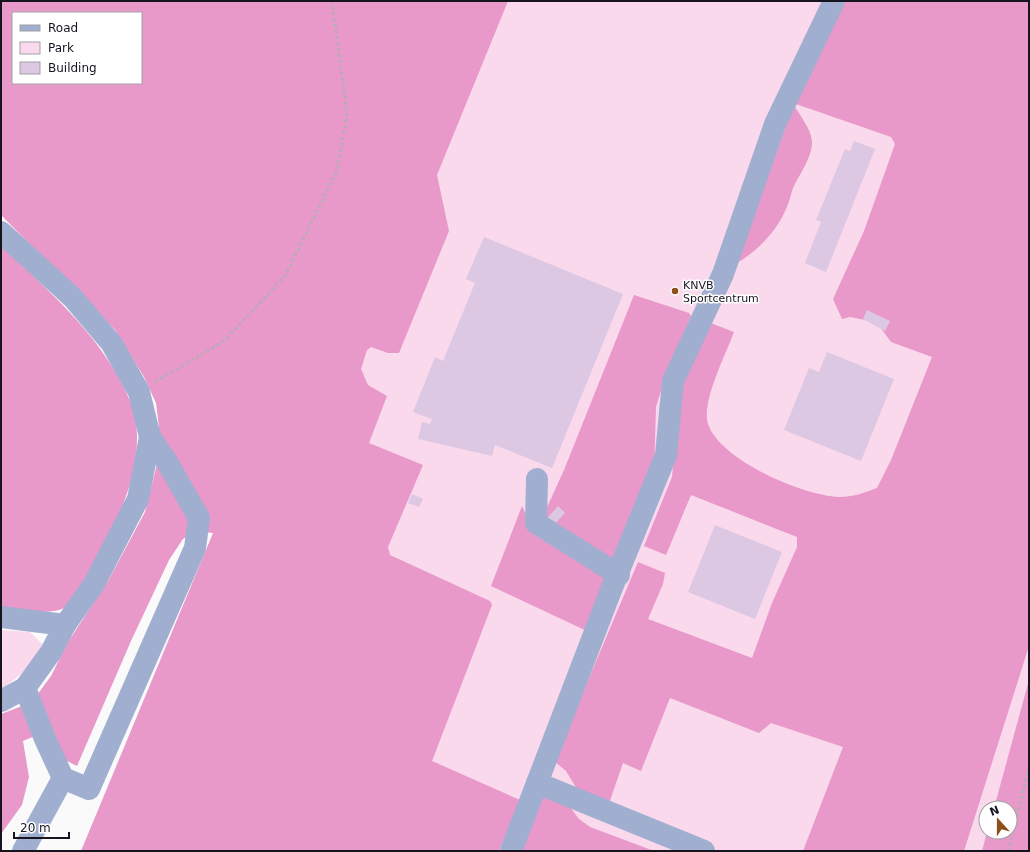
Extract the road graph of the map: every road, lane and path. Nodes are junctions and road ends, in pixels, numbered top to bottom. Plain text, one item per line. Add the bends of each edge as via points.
1 (332, 1) edge
2 (834, 1) edge
3 (1, 232) edge
4 (139, 392) junction
5 (150, 437) junction
6 (537, 479) dead end
7 (619, 575) junction
8 (1, 617) edge
9 (65, 625) junction
10 (25, 688) junction
11 (1, 701) edge
12 (1029, 768) edge
13 (63, 778) junction
14 (537, 783) junction
15 (23, 851) edge
16 (511, 851) edge
17 (704, 851) edge
18 (1008, 851) edge

1 - 4 path via 347,115 336,173 285,276 224,341
2 - 7 lane via 775,124 723,274 673,381 666,455
3 - 4 lane via 73,298 112,344
4 - 5 lane
5 - 9 lane via 138,498 94,584
5 - 13 lane via 199,518 195,548 89,789
6 - 7 lane via 536,523
7 - 14 lane
8 - 9 lane
9 - 10 lane via 51,652
10 - 11 lane
10 - 13 lane
12 - 18 path
13 - 15 lane
14 - 16 lane
14 - 17 lane

